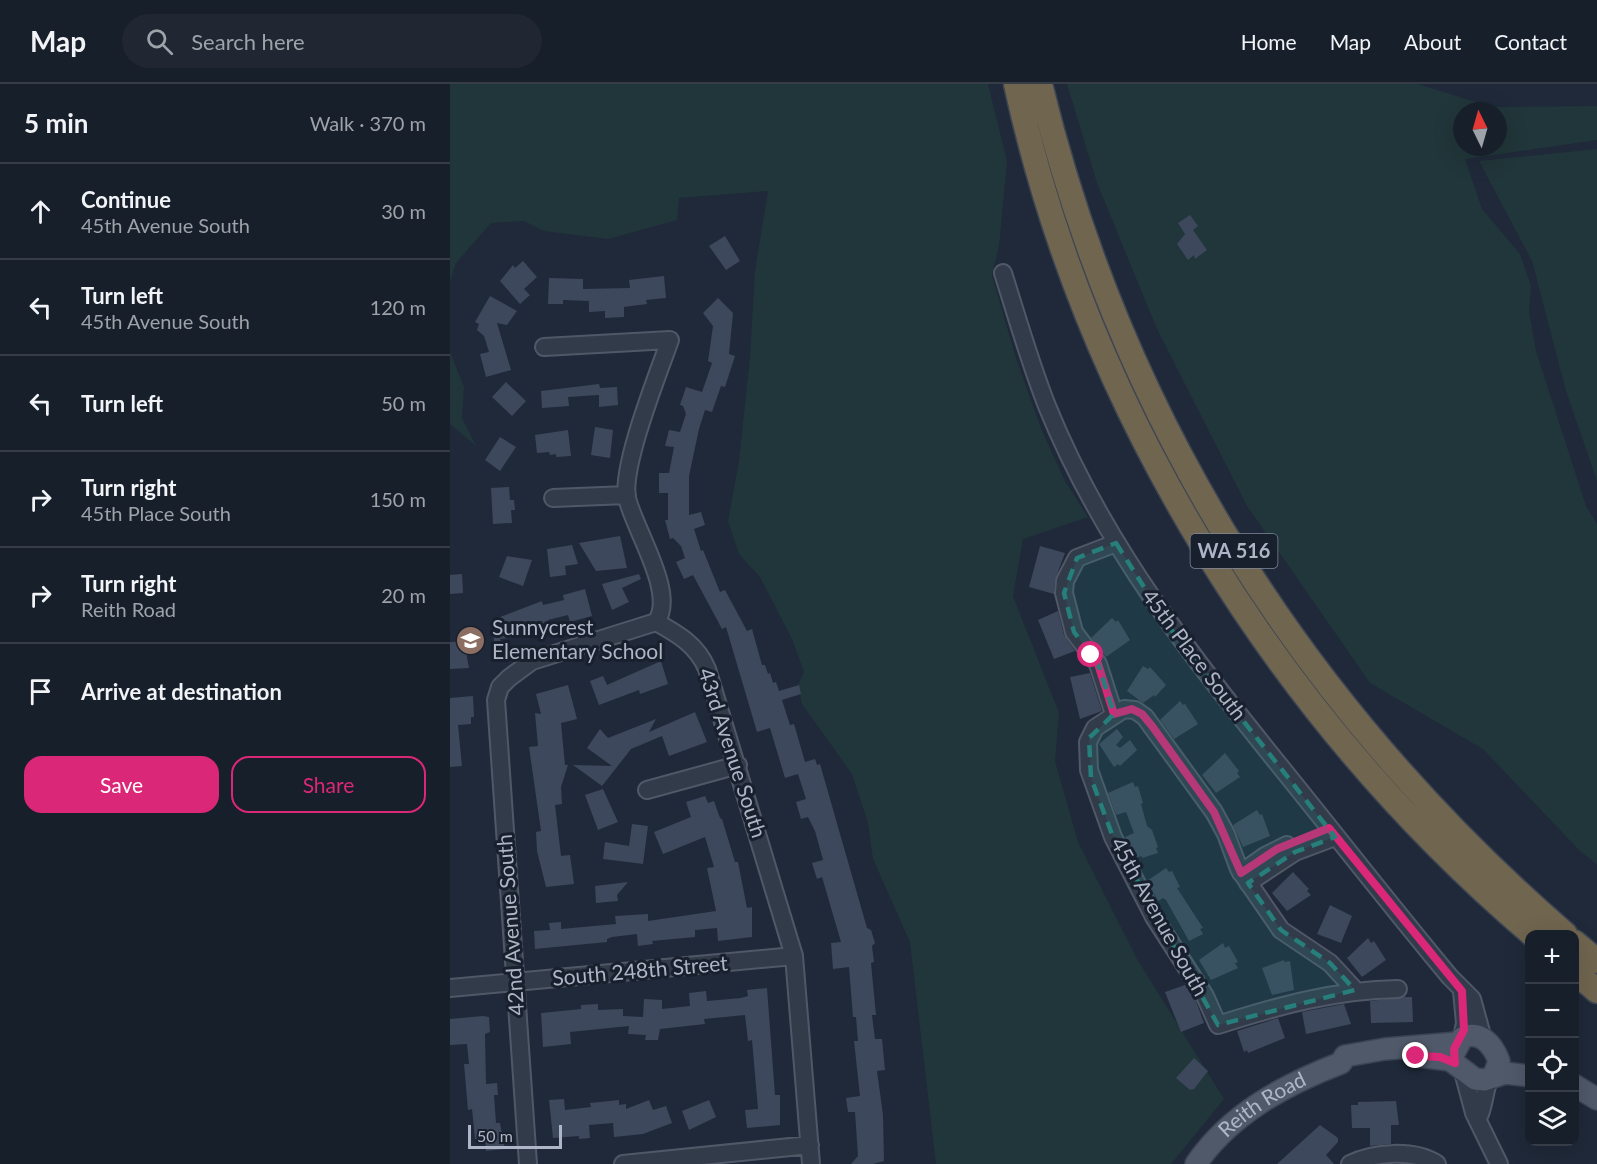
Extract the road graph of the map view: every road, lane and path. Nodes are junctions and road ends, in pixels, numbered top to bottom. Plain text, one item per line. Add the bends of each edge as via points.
1 (1016, 84) edge
2 (1040, 84) edge
3 (1003, 273) dead end
4 (544, 347) dead end
5 (627, 495) junction
6 (554, 498) dead end
7 (1116, 543) junction
8 (656, 622) junction
9 (1114, 714) junction
10 (738, 765) junction
11 (647, 790) dead end
12 (1332, 832) junction
13 (1245, 878) junction
14 (1528, 930) edge
15 (1561, 930) edge
16 (1579, 945) edge
17 (794, 956) junction
18 (1597, 961) edge
19 (1579, 975) edge
20 (514, 983) junction
21 (450, 988) edge
22 (1398, 989) dead end
23 (1355, 990) junction
24 (1462, 991) junction
25 (1597, 991) edge
26 (1490, 1046) junction
27 (1459, 1054) junction
28 (1525, 1064) edge
29 (1525, 1075) edge
30 (1492, 1076) junction
31 (1579, 1088) edge
32 (1597, 1099) edge
33 (1478, 1118) junction
34 (810, 1145) junction
35 (528, 1164) edge
36 (623, 1164) edge
37 (811, 1164) edge
38 (1196, 1164) edge
39 (1350, 1164) edge
40 (1437, 1164) edge
41 (1500, 1164) edge

1 - 14 highway, WA 516 via 1044,189 1099,341 1200,540 1279,660 1366,770 1424,833
2 - 15 highway, WA 516 via 1068,187 1120,332 1165,428 1225,537 1300,650 1386,757 1465,842
3 - 7 street, 45th Place South via 1047,406
4 - 5 street via 670,340 636,439
5 - 6 street
5 - 8 street via 661,590 662,614
7 - 9 street via 1077,558 1065,581 1064,593 1074,632 1098,664
7 - 12 street, 45th Place South via 1183,645
8 - 10 street, 43rd Avenue South via 691,643 701,655
8 - 20 street, 42nd Avenue South via 532,661 500,687 496,713
9 - 13 street via 1132,709 1152,726 1214,812
9 - 23 street, 45th Avenue South via 1089,738 1091,778 1113,837 1154,917 1205,996 1218,1025 1280,1005
10 - 11 street
10 - 17 street, 43rd Avenue South
12 - 13 street via 1277,849
12 - 24 street, 45th Place South
13 - 23 street via 1281,930 1330,963
16 - 18 highway
17 - 20 street, South 248th Street
17 - 34 street, 43rd Avenue South
19 - 25 highway
20 - 21 street, South 248th Street
20 - 35 street, 42nd Avenue South
22 - 23 street
24 - 26 street, 45th Place South via 1472,999
24 - 27 street via 1465,1023
26 - 27 main road, Reith Road via 1471,1035
26 - 28 main road, Reith Road via 1510,1062
26 - 30 main road via 1499,1061
27 - 30 main road, Reith Road via 1475,1079
27 - 33 street
27 - 38 main road, Reith Road via 1366,1052 1345,1056 1341,1063 1275,1093 1232,1123
29 - 30 main road, Reith Road
30 - 33 street
31 - 32 main road
33 - 41 street via 1488,1146
34 - 36 street
34 - 37 street, 43rd Avenue South
39 - 40 street via 1369,1157 1397,1155 1420,1156

